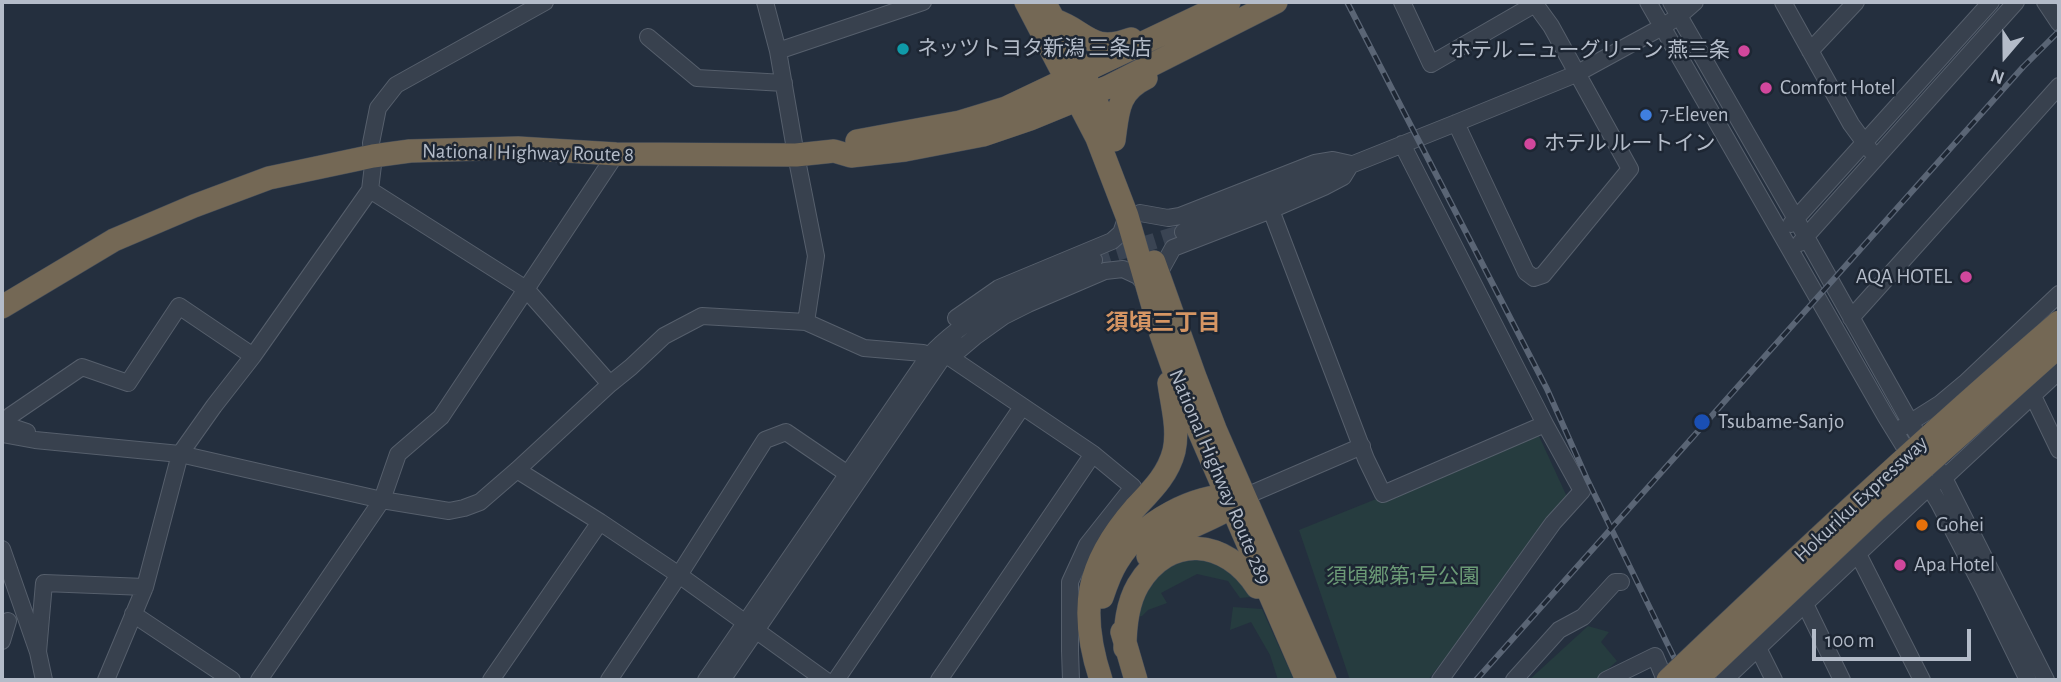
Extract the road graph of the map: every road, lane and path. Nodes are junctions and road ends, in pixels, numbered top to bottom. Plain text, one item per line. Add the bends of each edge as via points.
1 (545, 2) edge
2 (765, 2) edge
3 (923, 2) edge
4 (1026, 2) edge
5 (1229, 2) edge
6 (1276, 2) edge
7 (1402, 2) edge
8 (1648, 2) edge
9 (1695, 2) edge
10 (1783, 2) edge
11 (1856, 2) edge
12 (1991, 2) edge
13 (2016, 2) edge
14 (2045, 2) edge
15 (1675, 9) edge
16 (1049, 11) edge
17 (2059, 23) edge
18 (1662, 27) junction
19 (648, 37) dead end
20 (1145, 41) junction
21 (1195, 42) junction
22 (778, 51) junction
23 (1810, 51) junction
24 (1576, 74) junction
25 (1075, 75) junction
26 (784, 83) junction
27 (2059, 86) edge
28 (1085, 96) junction
29 (1457, 124) junction
30 (1114, 141) junction
31 (1864, 143) junction
32 (1402, 144) junction
33 (372, 150) junction
34 (834, 151) junction
35 (616, 155) junction
36 (796, 155) junction
37 (1877, 159) junction
38 (1351, 164) junction
39 (370, 190) junction
40 (1271, 210) junction
41 (1133, 214) junction
42 (1796, 219) junction
43 (1183, 232) tunnel mouth
44 (1782, 233) junction
45 (1806, 237) junction
46 (1792, 251) junction
47 (1094, 260) tunnel mouth
48 (1152, 280) junction
49 (526, 289) junction
50 (2059, 294) edge
51 (1008, 298) junction
52 (2, 307) edge
53 (1851, 317) junction
54 (806, 321) junction
55 (2059, 322) edge
56 (1161, 334) junction
57 (2059, 346) edge
58 (926, 355) junction
59 (253, 356) junction
60 (947, 356) junction
61 (2059, 371) edge
62 (610, 384) junction
63 (2032, 394) junction
64 (1022, 407) junction
65 (1910, 422) junction
66 (1545, 425) junction
67 (1896, 433) junction
68 (2, 434) edge
69 (39, 441) junction
70 (1362, 446) junction
71 (2059, 450) edge
72 (180, 454) junction
73 (1093, 454) junction
74 (517, 470) junction
75 (852, 477) junction
76 (1944, 478) junction
77 (1929, 487) junction
78 (1235, 499) junction
79 (382, 500) junction
80 (600, 522) junction
81 (2, 549) edge
82 (1858, 554) junction
83 (6, 568) edge
84 (679, 575) junction
85 (1621, 582) dead end
86 (145, 587) junction
87 (1805, 604) junction
88 (133, 614) junction
89 (8, 621) dead end
90 (750, 628) junction
91 (2, 641) edge
92 (1125, 648) junction
93 (1758, 648) junction
94 (38, 652) junction
95 (1304, 673) edge
96 (44, 680) edge
97 (106, 680) edge
98 (232, 680) edge
99 (259, 680) edge
100 (491, 680) edge
101 (609, 680) edge
102 (706, 680) edge
103 (722, 680) edge
104 (825, 680) edge
105 (836, 680) edge
106 (939, 680) edge
107 (1071, 680) edge
108 (1102, 680) edge
109 (1136, 680) edge
110 (1325, 680) edge
111 (1440, 680) edge
112 (1514, 680) edge
113 (1606, 680) edge
114 (1667, 680) edge
115 (1696, 680) edge
116 (1724, 680) edge
117 (1774, 680) edge
118 (1842, 680) edge
119 (1922, 680) edge
120 (2028, 680) edge
121 (2046, 680) edge

1 - 33 street via 396,85 378,108
2 - 22 street
3 - 22 street
4 - 25 highway, National Highway Route 289
5 - 20 highway, National Highway Route 8
6 - 21 highway, National Highway Route 8
7 - 24 street via 1430,64 1535,4
8 - 18 street
9 - 15 street
10 - 23 street
11 - 23 street
12 - 31 street
13 - 37 street
14 - 17 street
15 - 18 street
15 - 42 street
16 - 20 highway via 1090,41
16 - 25 highway, National Highway Route 289
18 - 24 street
18 - 44 street
19 - 26 street via 697,78
20 - 25 highway, National Highway Route 8
21 - 28 highway, National Highway Route 8
21 - 30 highway via 1178,62 1126,93
22 - 26 street
23 - 31 street
24 - 29 street
24 - 29 street via 1630,169 1543,275 1534,278 1526,272
25 - 28 highway, National Highway Route 289
25 - 34 highway, National Highway Route 8 via 991,113 848,142
26 - 36 street
27 - 53 street
28 - 30 highway, National Highway Route 289
28 - 34 highway, National Highway Route 8 via 966,139 851,156
28 - 41 highway, National Highway Route 289 via 1097,138
29 - 32 street
30 - 41 highway, National Highway Route 289
31 - 37 street
31 - 42 street
32 - 38 street
32 - 66 street
33 - 35 highway, National Highway Route 8 via 518,148
33 - 39 street
33 - 52 highway, National Highway Route 8 via 269,178 194,206 114,240
34 - 36 highway, National Highway Route 8
35 - 36 highway, National Highway Route 8
35 - 49 street
36 - 54 street via 816,256
37 - 45 street
38 - 40 street via 1343,177
38 - 41 street via 1334,160 1315,163 1180,216
38 - 43 street
39 - 49 street
39 - 59 street
40 - 48 street via 1173,248
40 - 70 street
41 - 48 highway, National Highway Route 289
41 - 58 street via 1112,241 999,288 957,317
42 - 44 street
42 - 45 street
44 - 46 street
45 - 46 street
45 - 53 street
46 - 67 street
47 - 51 street
48 - 56 highway, National Highway Route 289
48 - 60 street via 1123,269 1105,271 1028,303
48 - 78 highway, National Highway Route 289 via 1195,377
49 - 62 street
49 - 79 street via 441,417 398,454
50 - 65 street via 1965,383
51 - 58 street via 954,331
51 - 60 street via 977,322
53 - 65 street
54 - 58 street via 864,348
54 - 62 street via 702,316 664,335
55 - 114 highway, Hokuriku Expressway, bridge
56 - 78 highway, National Highway Route 289 via 1194,422
56 - 108 highway via 1176,441 1162,477 1118,527 1094,575 1089,628
57 - 115 highway, Hokuriku Expressway, bridge
58 - 75 street
59 - 69 street via 179,306 128,383 82,367 10,416 9,426 36,435
59 - 72 street
60 - 64 street
60 - 75 street
61 - 63 street
62 - 74 street
63 - 71 street
63 - 76 street
64 - 73 street
64 - 105 street
65 - 67 street
65 - 76 street
66 - 70 street via 1383,494
66 - 111 street via 1582,491 1553,523
67 - 77 street
68 - 69 street
69 - 72 street
70 - 78 street
72 - 79 street
72 - 86 street
73 - 106 street
73 - 107 street via 1132,487 1087,545 1070,582
74 - 79 street via 480,502 464,508 449,511
74 - 80 street
75 - 84 street via 786,432 765,440
75 - 90 street
76 - 77 street
76 - 121 street
77 - 82 street
77 - 120 street
78 - 92 highway via 1154,549 1142,563 1121,611
78 - 95 highway, National Highway Route 289
78 - 108 highway via 1199,501 1179,509 1137,538 1117,561 1099,618
78 - 110 highway, National Highway Route 289
79 - 99 street
80 - 84 street
80 - 100 street
81 - 83 street
82 - 87 street
82 - 119 street
83 - 94 street
84 - 90 street
84 - 101 street
85 - 112 street via 1615,582 1583,617 1559,630
86 - 88 street
86 - 94 street via 44,583
87 - 93 street
87 - 118 street
88 - 97 street
88 - 98 street
89 - 91 street
90 - 102 street
90 - 103 street
90 - 104 street
92 - 95 highway via 1138,585 1172,554 1201,548 1229,557 1250,575
92 - 109 highway
93 - 116 street
93 - 117 street
94 - 96 street
113 - 114 street via 1655,656

